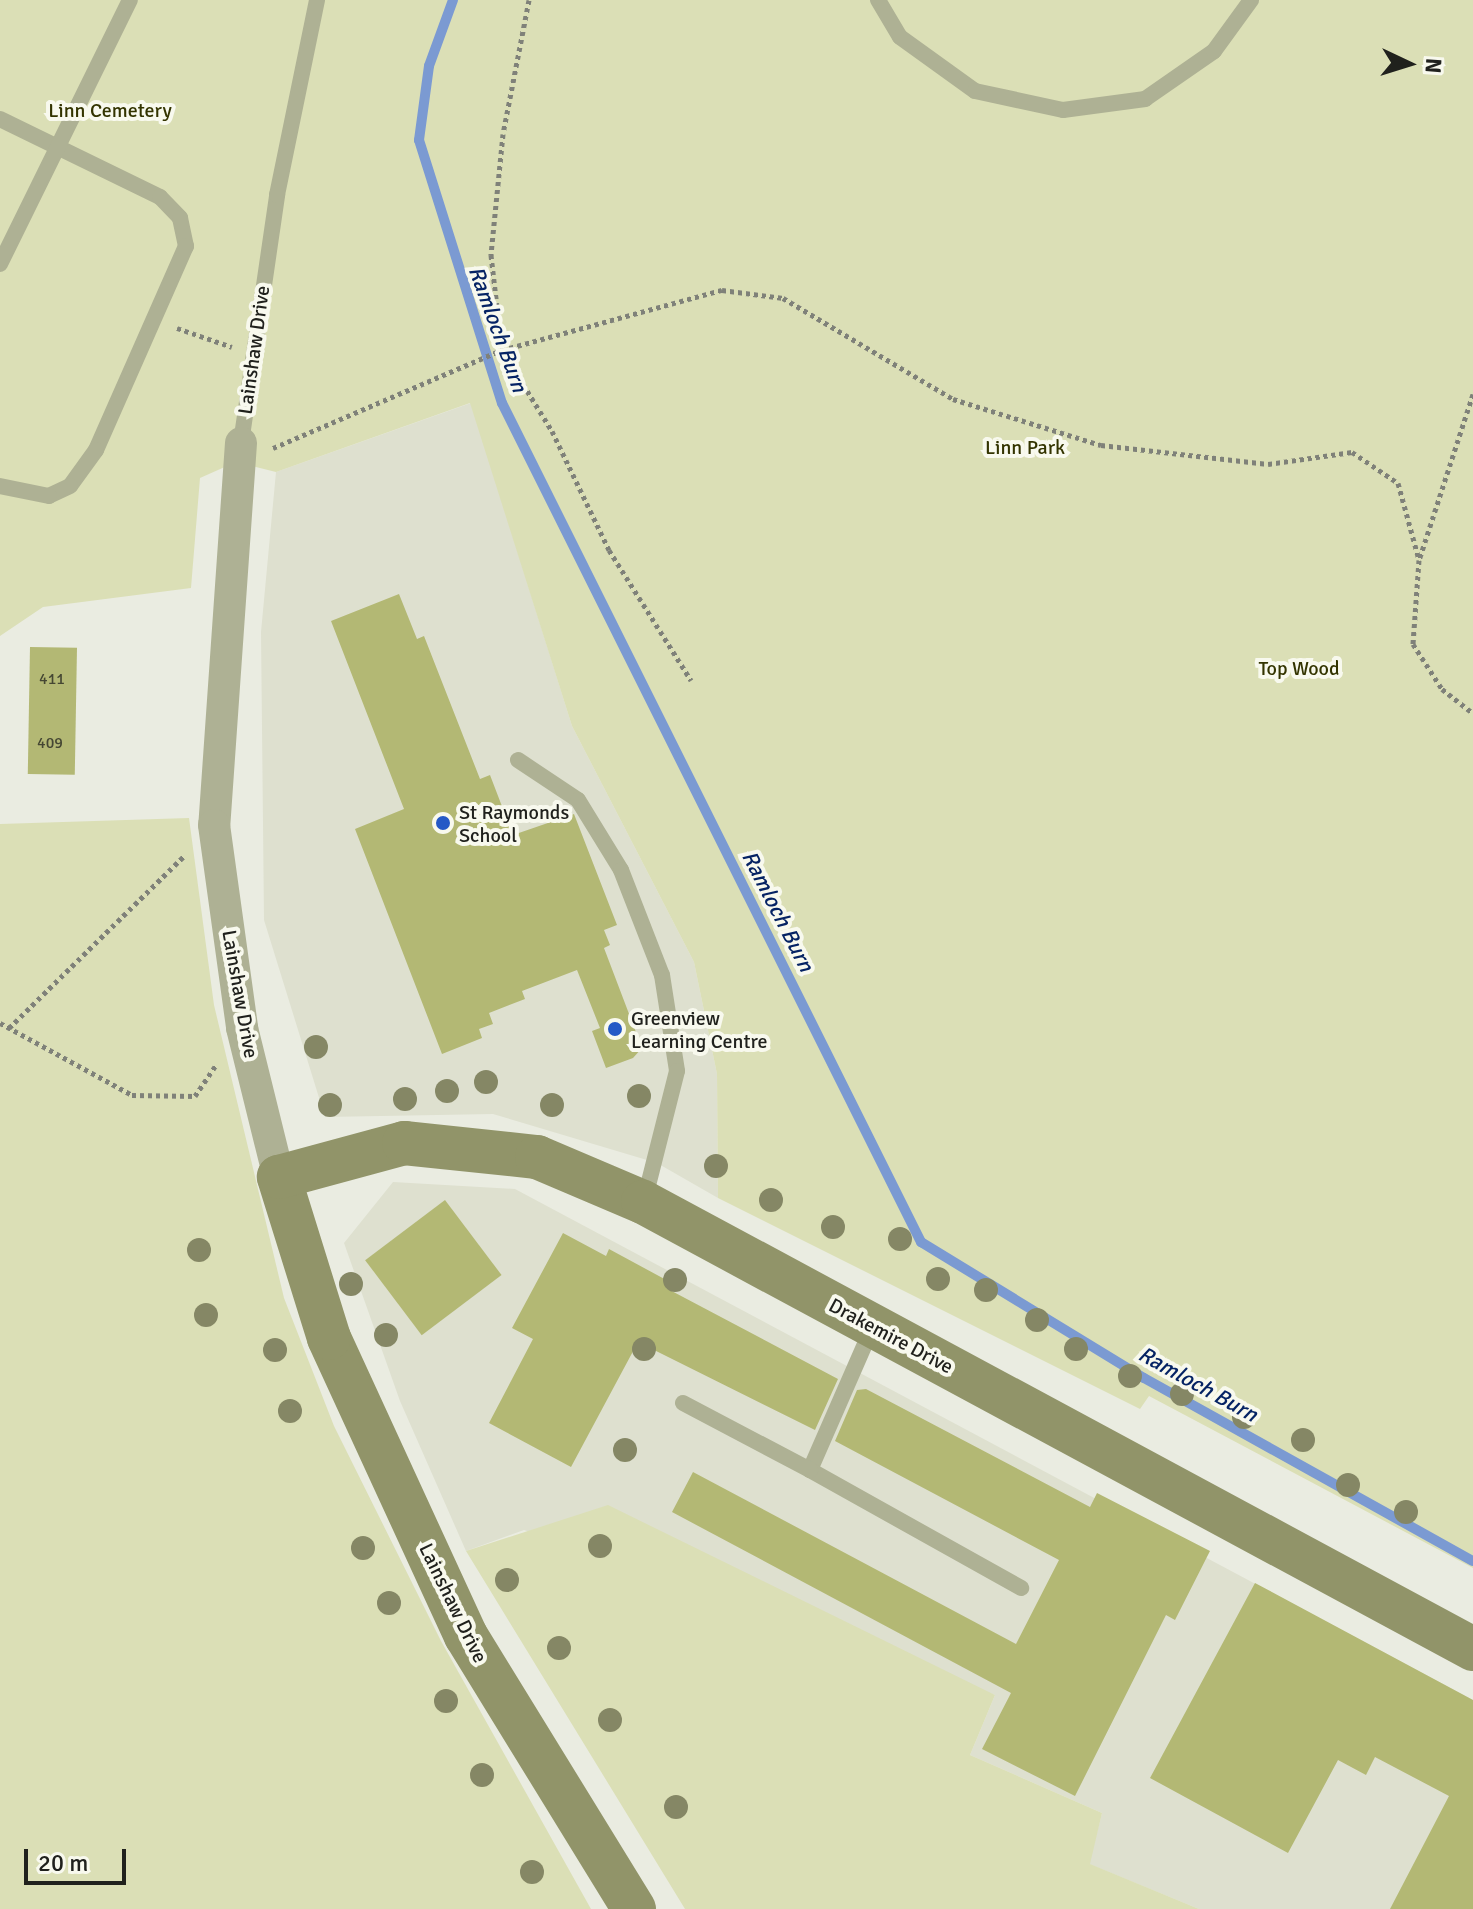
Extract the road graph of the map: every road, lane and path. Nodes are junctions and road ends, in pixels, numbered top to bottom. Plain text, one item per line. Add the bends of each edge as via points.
1 (130, 0) edge
2 (317, 0) edge
3 (529, 0) edge
4 (878, 0) edge
5 (1251, 0) edge
6 (0, 119) edge
7 (56, 145) junction
8 (0, 264) edge
9 (157, 321) junction
10 (502, 350) junction
11 (253, 355) junction
12 (1473, 394) edge
13 (240, 452) junction
14 (0, 486) edge
15 (1419, 560) junction
16 (691, 680) dead end
17 (1473, 713) edge
18 (518, 760) dead end
19 (214, 825) junction
20 (0, 1023) edge
21 (9, 1028) junction
22 (242, 1028) junction
23 (279, 1177) junction
24 (643, 1202) junction
25 (872, 1326) junction
26 (683, 1403) dead end
27 (810, 1470) junction
28 (1021, 1588) dead end
29 (1473, 1649) edge
30 (634, 1909) edge

1 - 7 lane
2 - 11 lane, Lainshaw Drive
3 - 10 path via 503,134 491,255
4 - 5 lane via 900,37 975,91 1063,110 1145,99 1214,51
6 - 7 lane
7 - 8 lane
7 - 9 lane via 160,197 180,218 186,246
9 - 11 path
9 - 14 lane via 96,450 70,486 49,496
10 - 13 path
10 - 15 path via 722,290 783,298 953,399 1101,445 1268,464 1352,452 1398,483
10 - 16 path via 552,431 609,550
11 - 13 lane, Lainshaw Drive
12 - 15 path
13 - 19 street, Lainshaw Drive
15 - 17 path via 1413,644 1442,689
18 - 24 lane via 578,800 621,870 662,975 677,1071
19 - 21 path
19 - 22 street, Lainshaw Drive
20 - 21 path
21 - 22 path via 132,1095 195,1096
22 - 23 street, Lainshaw Drive
23 - 24 street, Drakemire Drive via 404,1143 537,1157
23 - 30 street, Lainshaw Drive via 329,1338 466,1636
24 - 25 street, Drakemire Drive
25 - 27 lane
25 - 29 street, Drakemire Drive
26 - 27 lane
27 - 28 lane

